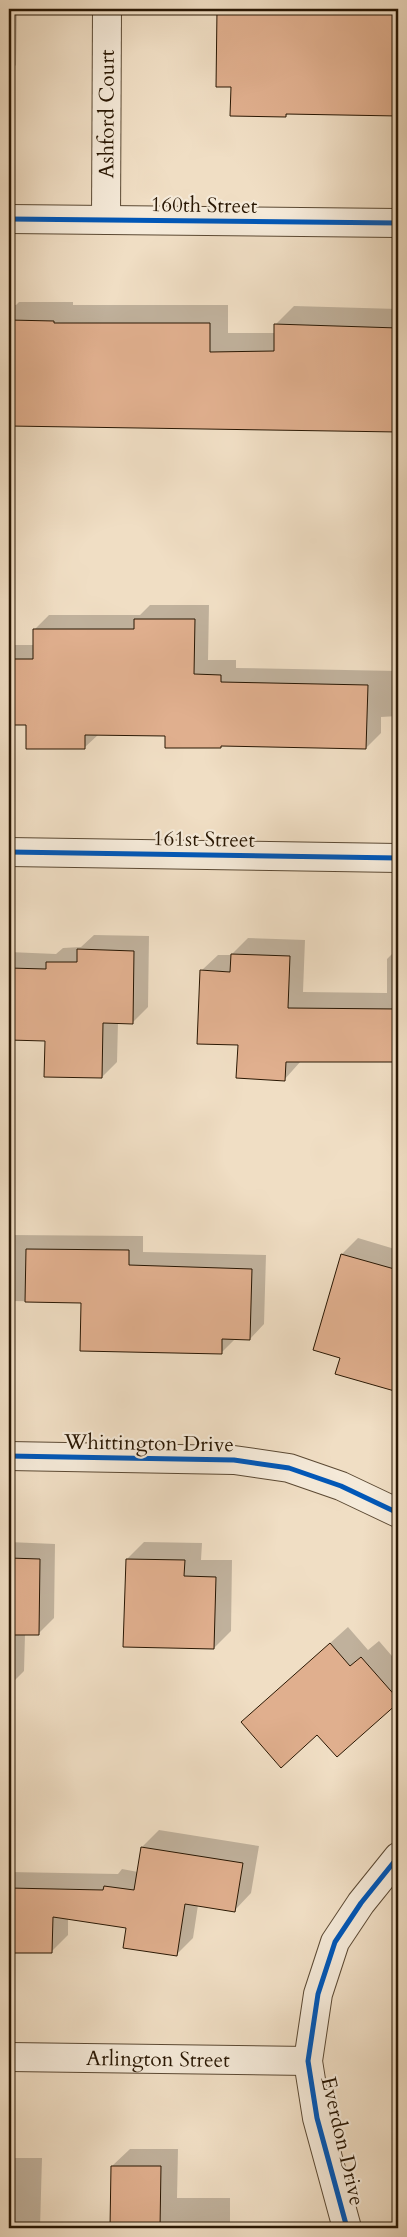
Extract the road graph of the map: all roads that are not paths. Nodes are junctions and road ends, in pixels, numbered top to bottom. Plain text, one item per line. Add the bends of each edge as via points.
1 (107, 9) edge
2 (9, 218) edge
3 (106, 220) junction
4 (398, 223) edge
5 (9, 852) edge
6 (398, 858) edge
7 (9, 1456) edge
8 (398, 1513) edge
9 (398, 1857) edge
10 (9, 2056) edge
11 (308, 2061) junction
12 (347, 2228) edge

1 - 3 street, Ashford Court
2 - 3 street, 160th Street
3 - 4 street, 160th Street
5 - 6 street, 161st Street
7 - 8 street, Whittington Drive via 234,1460 289,1468 341,1486
9 - 11 street, Everdon Drive via 361,1902 335,1942 318,1994
10 - 11 street, Arlington Street
11 - 12 street, Everdon Drive via 317,2118

